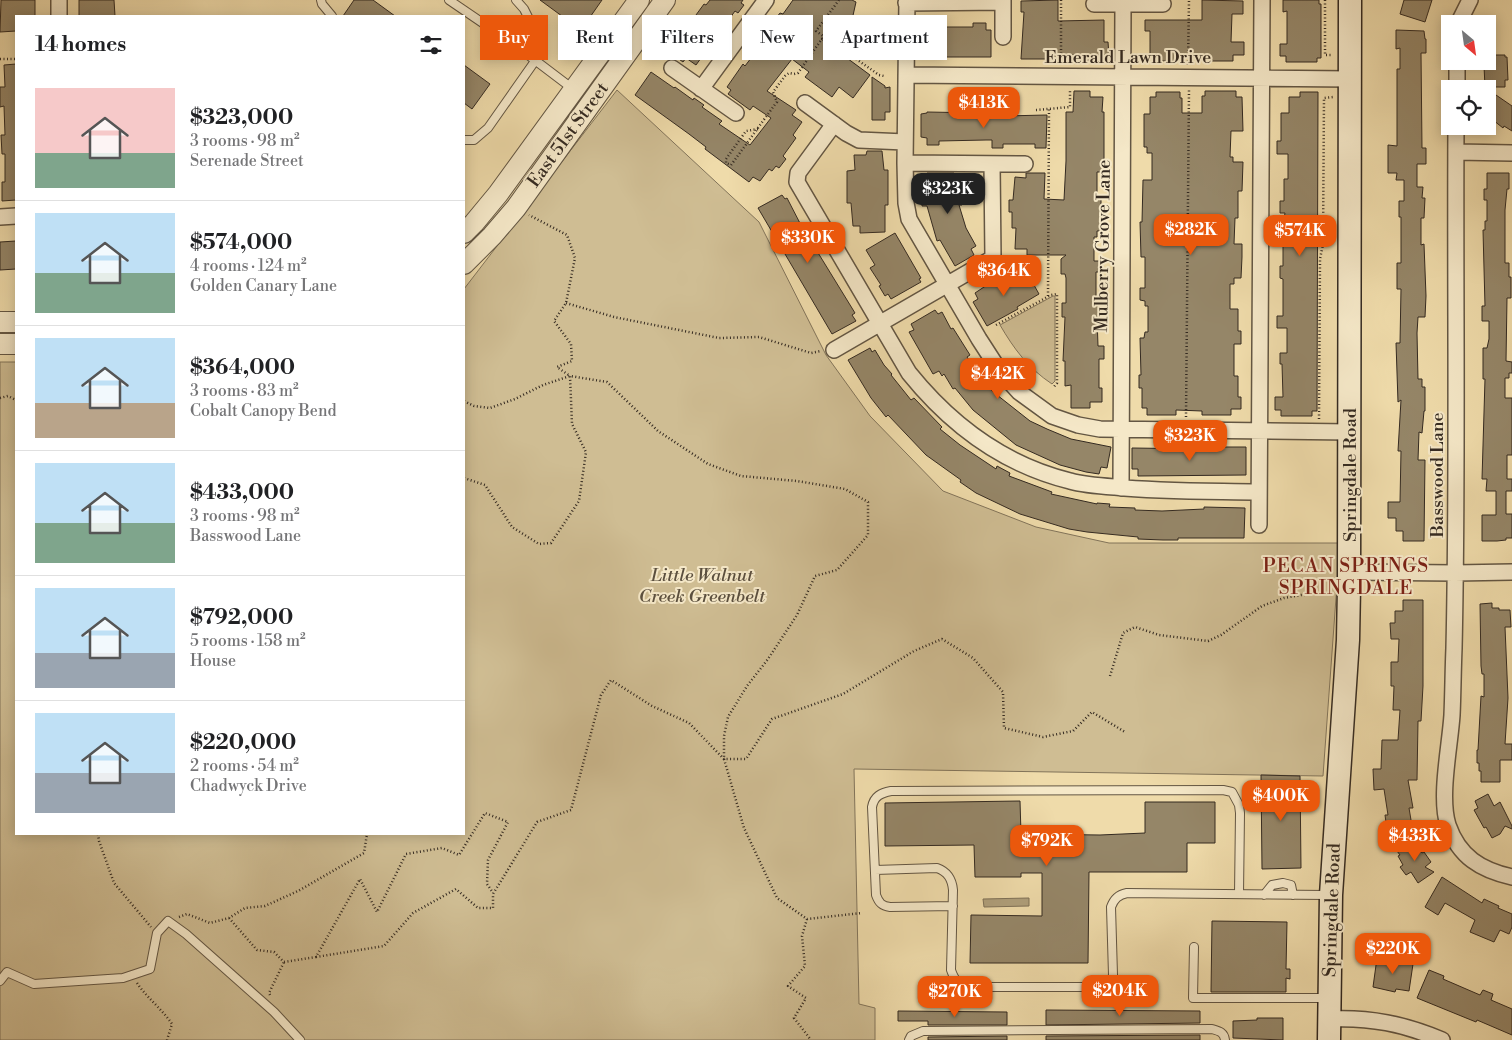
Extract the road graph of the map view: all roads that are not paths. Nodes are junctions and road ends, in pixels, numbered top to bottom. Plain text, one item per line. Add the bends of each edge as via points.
1 (59, 0) edge
2 (321, 0) edge
3 (449, 0) edge
4 (516, 0) edge
5 (639, 0) edge
6 (665, 0) edge
7 (766, 0) edge
8 (1262, 0) edge
9 (1350, 0) edge
10 (1470, 0) edge
11 (906, 1) edge
12 (1003, 1) edge
13 (1094, 4) dead end
14 (1123, 4) junction
15 (1163, 4) dead end
16 (59, 15) edge
17 (331, 15) edge
18 (527, 15) edge
19 (1462, 15) edge
20 (480, 21) edge
21 (1003, 37) dead end
22 (535, 61) joint
23 (672, 68) dead end
24 (906, 75) junction
25 (1123, 76) junction
26 (1262, 77) junction
27 (1350, 79) junction
28 (701, 89) junction
29 (575, 90) junction
30 (805, 102) dead end
31 (591, 103) junction
32 (736, 113) dead end
33 (834, 124) junction
34 (1456, 135) edge
35 (465, 140) edge
36 (905, 142) junction
37 (1456, 152) junction
38 (1512, 153) edge
39 (904, 163) junction
40 (992, 164) junction
41 (1025, 164) dead end
42 (0, 216) edge
43 (15, 216) edge
44 (465, 232) edge
45 (465, 263) edge
46 (947, 286) junction
47 (0, 322) edge
48 (15, 322) edge
49 (879, 324) junction
50 (0, 344) edge
51 (15, 344) edge
52 (834, 350) road end
53 (1120, 429) junction
54 (1260, 430) junction
55 (1350, 432) junction
56 (1121, 488) junction
57 (1258, 492) junction
58 (1259, 525) dead end
59 (1350, 572) junction
60 (1512, 572) edge
61 (1455, 574) junction
62 (875, 870) junction
63 (1512, 876) edge
64 (1239, 894) junction
65 (1331, 894) junction
66 (1264, 895) junction
67 (1294, 895) junction
68 (953, 906) junction
69 (1194, 947) dead end
70 (0, 981) edge
71 (1329, 1019) edge
72 (300, 1040) edge
73 (909, 1040) edge
74 (1225, 1040) edge
75 (1442, 1040) edge

1 - 16 street
2 - 17 lane
3 - 20 lane
4 - 18 lane
5 - 29 street, East 51st Street
6 - 31 street, East 51st Street
7 - 28 street
8 - 26 street
9 - 27 main road, Springdale Road
10 - 19 street
11 - 12 street
11 - 24 street
12 - 21 street
13 - 14 street
14 - 15 street
14 - 25 street, Mulberry Grove Lane
22 - 29 lane
22 - 35 lane via 488,128 474,140
23 - 28 street
24 - 25 street, Emerald Lawn Drive
24 - 36 street
25 - 26 street, Emerald Lawn Drive
25 - 53 street, Mulberry Grove Lane
26 - 27 street, Emerald Lawn Drive
26 - 54 street
27 - 55 main road, Springdale Road
28 - 32 street
29 - 31 street
29 - 44 street, East 51st Street via 498,194
30 - 33 street
31 - 45 street, East 51st Street via 516,208
33 - 36 street via 859,140
33 - 49 street via 798,173 797,182
34 - 37 street, Basswood Lane
36 - 39 street
37 - 38 street
37 - 61 street, Basswood Lane
39 - 40 street
39 - 46 street via 907,214
40 - 41 street
40 - 46 street via 993,258
42 - 43 street
46 - 49 street
46 - 53 street via 999,370 1019,392 1064,421 1100,429
47 - 48 street
49 - 52 street
49 - 56 street via 909,373 930,398 973,436 1026,466 1048,474 1071,482
50 - 51 street
53 - 54 street
53 - 56 street, Mulberry Grove Lane
54 - 55 street
54 - 57 street
55 - 59 main road, Springdale Road
56 - 57 street
57 - 58 street
59 - 61 street
59 - 65 main road, Springdale Road
60 - 61 street
61 - 63 street, Basswood Lane via 1452,714 1445,810 1458,847 1474,863
62 - 64 lane via 872,807 877,796 883,793 1223,790 1232,792 1239,805
62 - 68 lane via 937,868 944,871 952,882
62 - 68 lane via 876,895 884,906
64 - 66 lane
64 - 68 lane via 1121,895 1111,907 1112,980 1102,987 972,987 958,983 951,970
65 - 67 lane
65 - 71 main road, Springdale Road
66 - 67 lane
66 - 67 lane via 1272,885 1283,883 1291,885
69 - 71 lane via 1193,998
70 - 72 lane via 8,972 34,984 123,978 150,969 157,933 168,921 193,940
71 - 75 street via 1396,1023
73 - 74 lane via 923,1030 1192,1029 1220,1031

